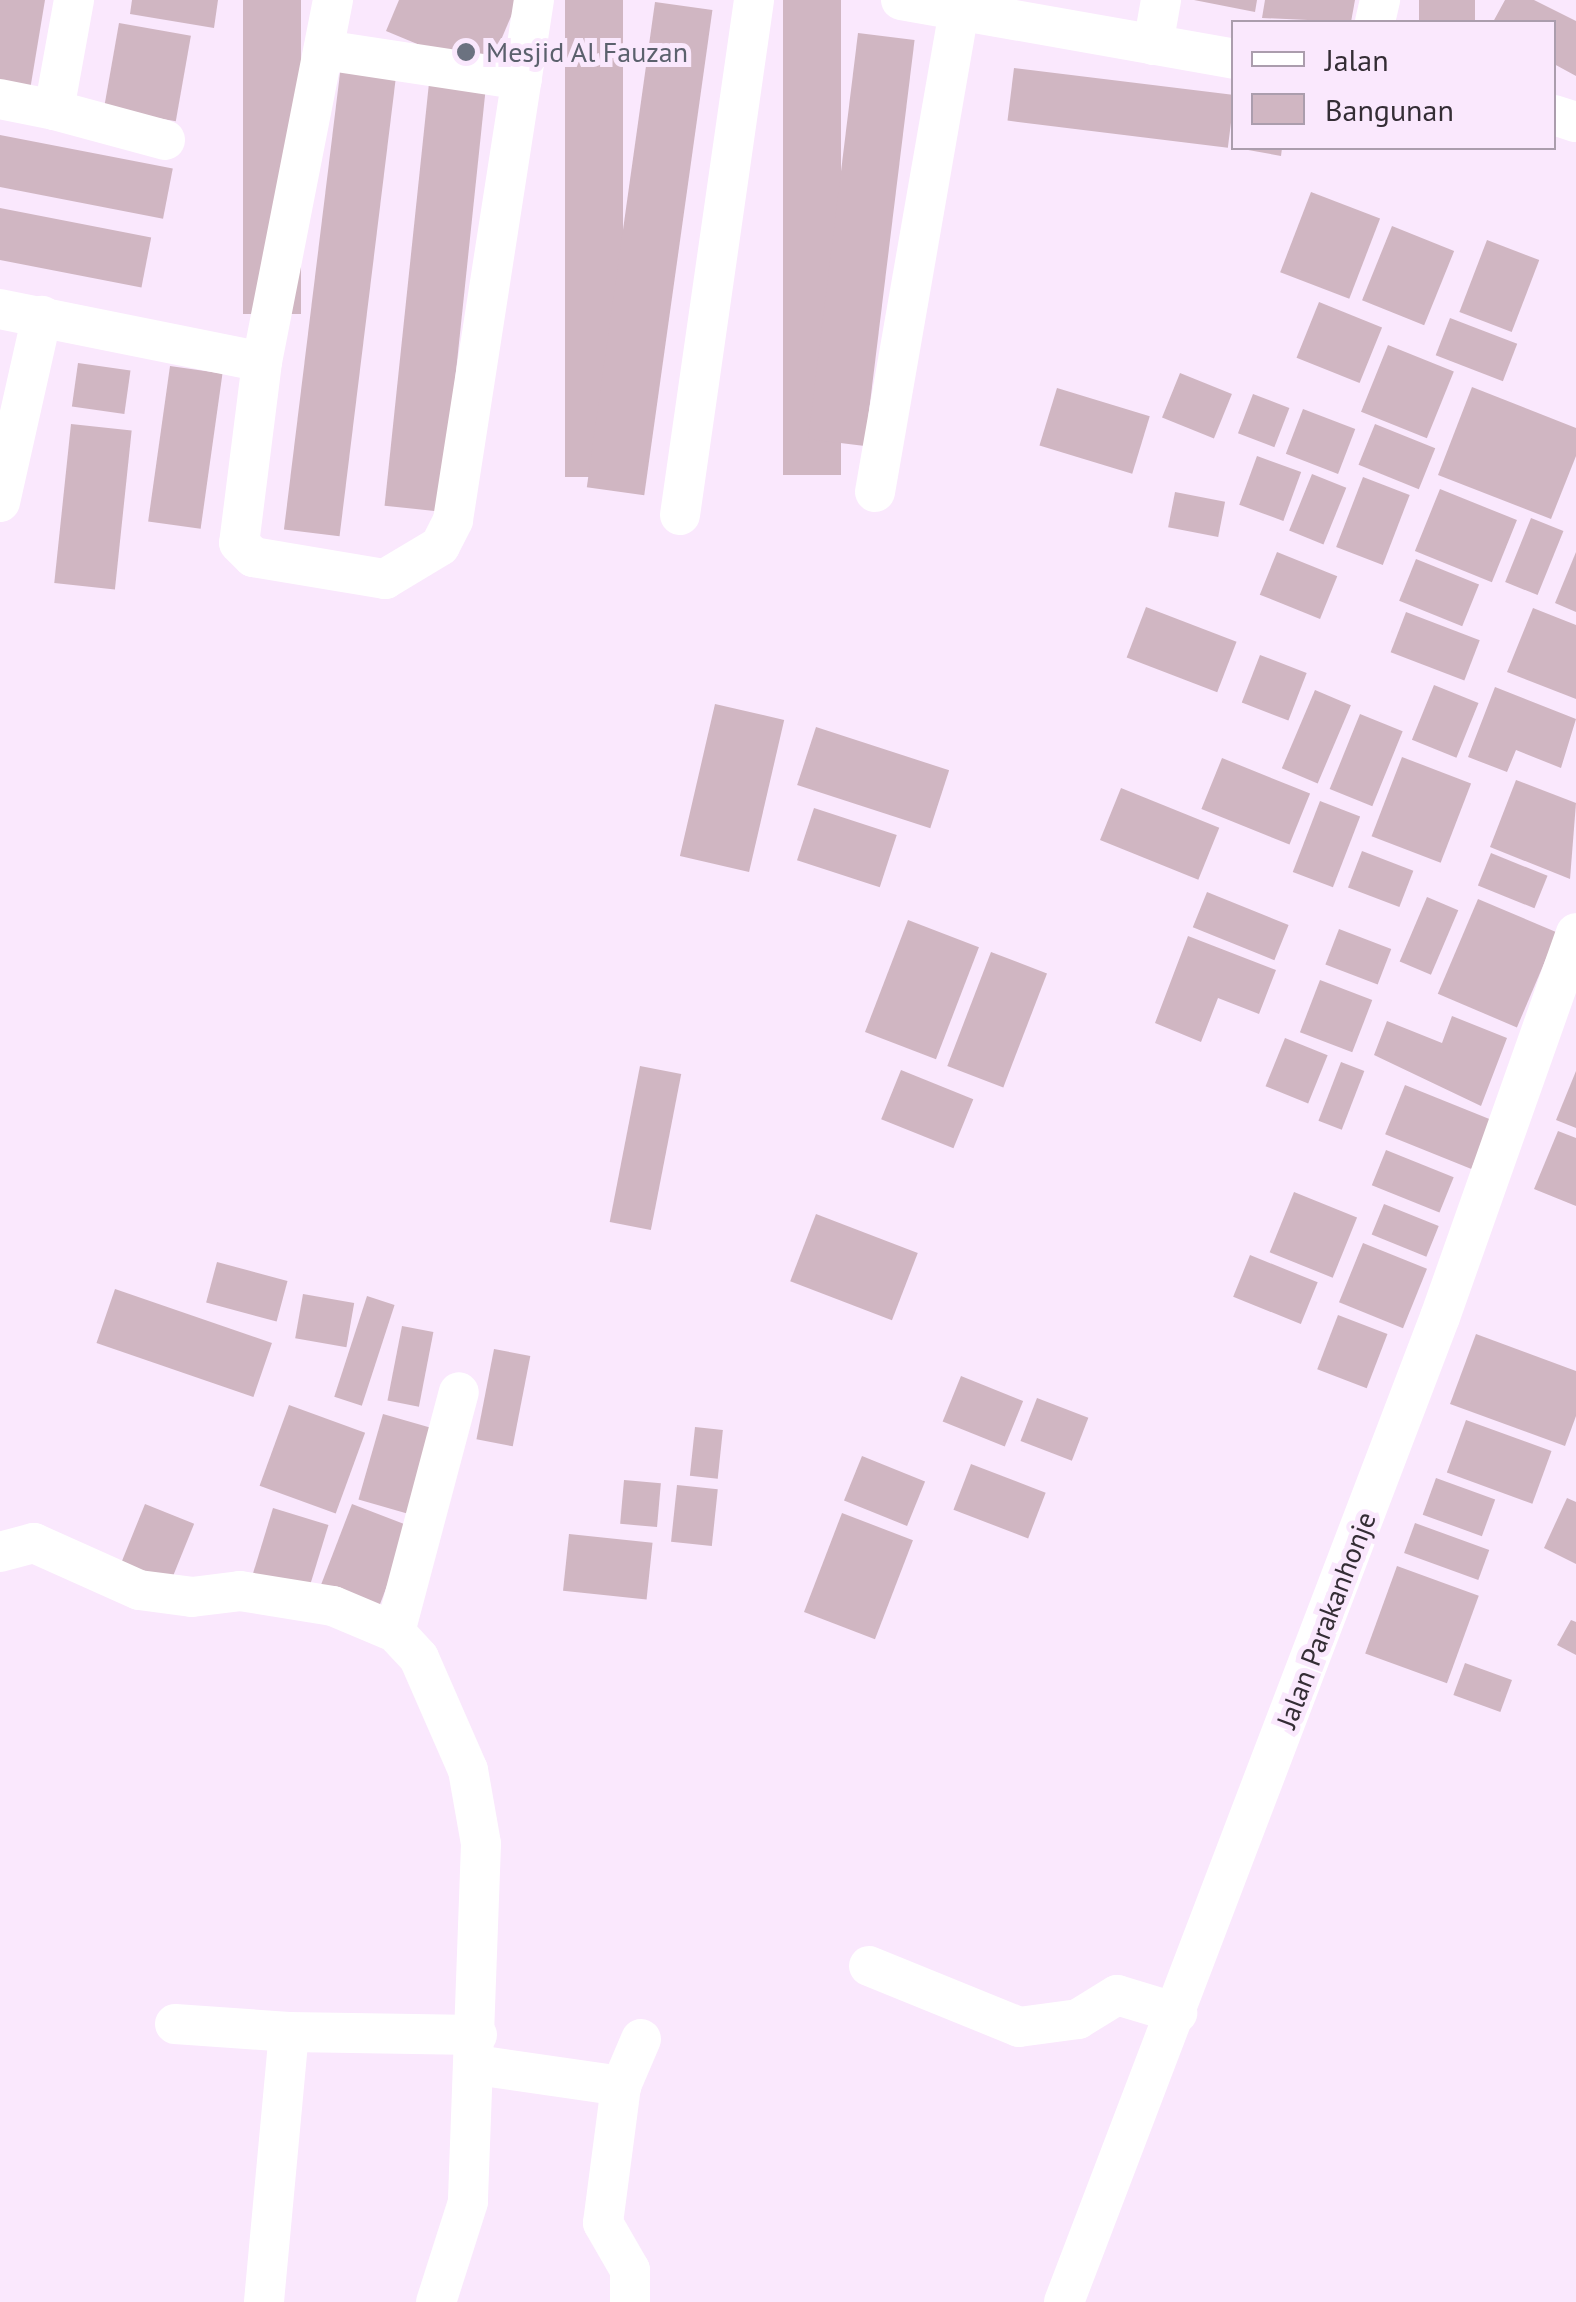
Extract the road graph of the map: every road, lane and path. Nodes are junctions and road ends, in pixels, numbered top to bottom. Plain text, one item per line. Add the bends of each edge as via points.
1 (74, 0) edge
2 (332, 0) edge
3 (534, 0) edge
4 (754, 0) edge
5 (900, 0) edge
6 (1161, 0) edge
7 (961, 6) edge
8 (1153, 45) junction
9 (324, 50) junction
10 (1231, 58) edge
11 (522, 80) junction
12 (0, 99) edge
13 (54, 110) junction
14 (165, 140) dead end
15 (0, 309) edge
16 (42, 316) junction
17 (262, 362) junction
18 (3, 478) edge
19 (876, 492) dead end
20 (680, 514) dead end
21 (1576, 933) edge
22 (460, 1392) dead end
23 (0, 1552) edge
24 (394, 1632) junction
25 (868, 1966) dead end
26 (1177, 2013) junction
27 (175, 2024) dead end
28 (289, 2032) junction
29 (641, 2039) dead end
30 (476, 2050) junction
31 (621, 2086) junction
32 (264, 2302) edge
33 (436, 2302) edge
34 (630, 2302) edge
35 (1064, 2302) edge

1 - 13 street
2 - 9 street
3 - 11 street
4 - 20 street
5 - 7 street
6 - 8 street
7 - 8 street
7 - 19 street
8 - 10 street
9 - 11 street
9 - 17 street
11 - 17 street via 462,480 440,546 386,579 243,551 238,525
12 - 13 street
13 - 14 street
15 - 16 street
16 - 17 street
16 - 18 street
21 - 26 street, Jalan Parakanhonje via 1440,1317
22 - 24 street
23 - 24 street via 34,1543 139,1590 192,1597 240,1591 333,1606
24 - 30 street via 419,1658 478,1802
25 - 26 street via 1018,2027 1078,2019 1117,1995
26 - 35 street, Jalan Parakanhonje
27 - 28 street
28 - 30 street
28 - 32 street
29 - 31 street
30 - 31 street
30 - 33 street via 468,2202
31 - 34 street via 602,2224 630,2270

